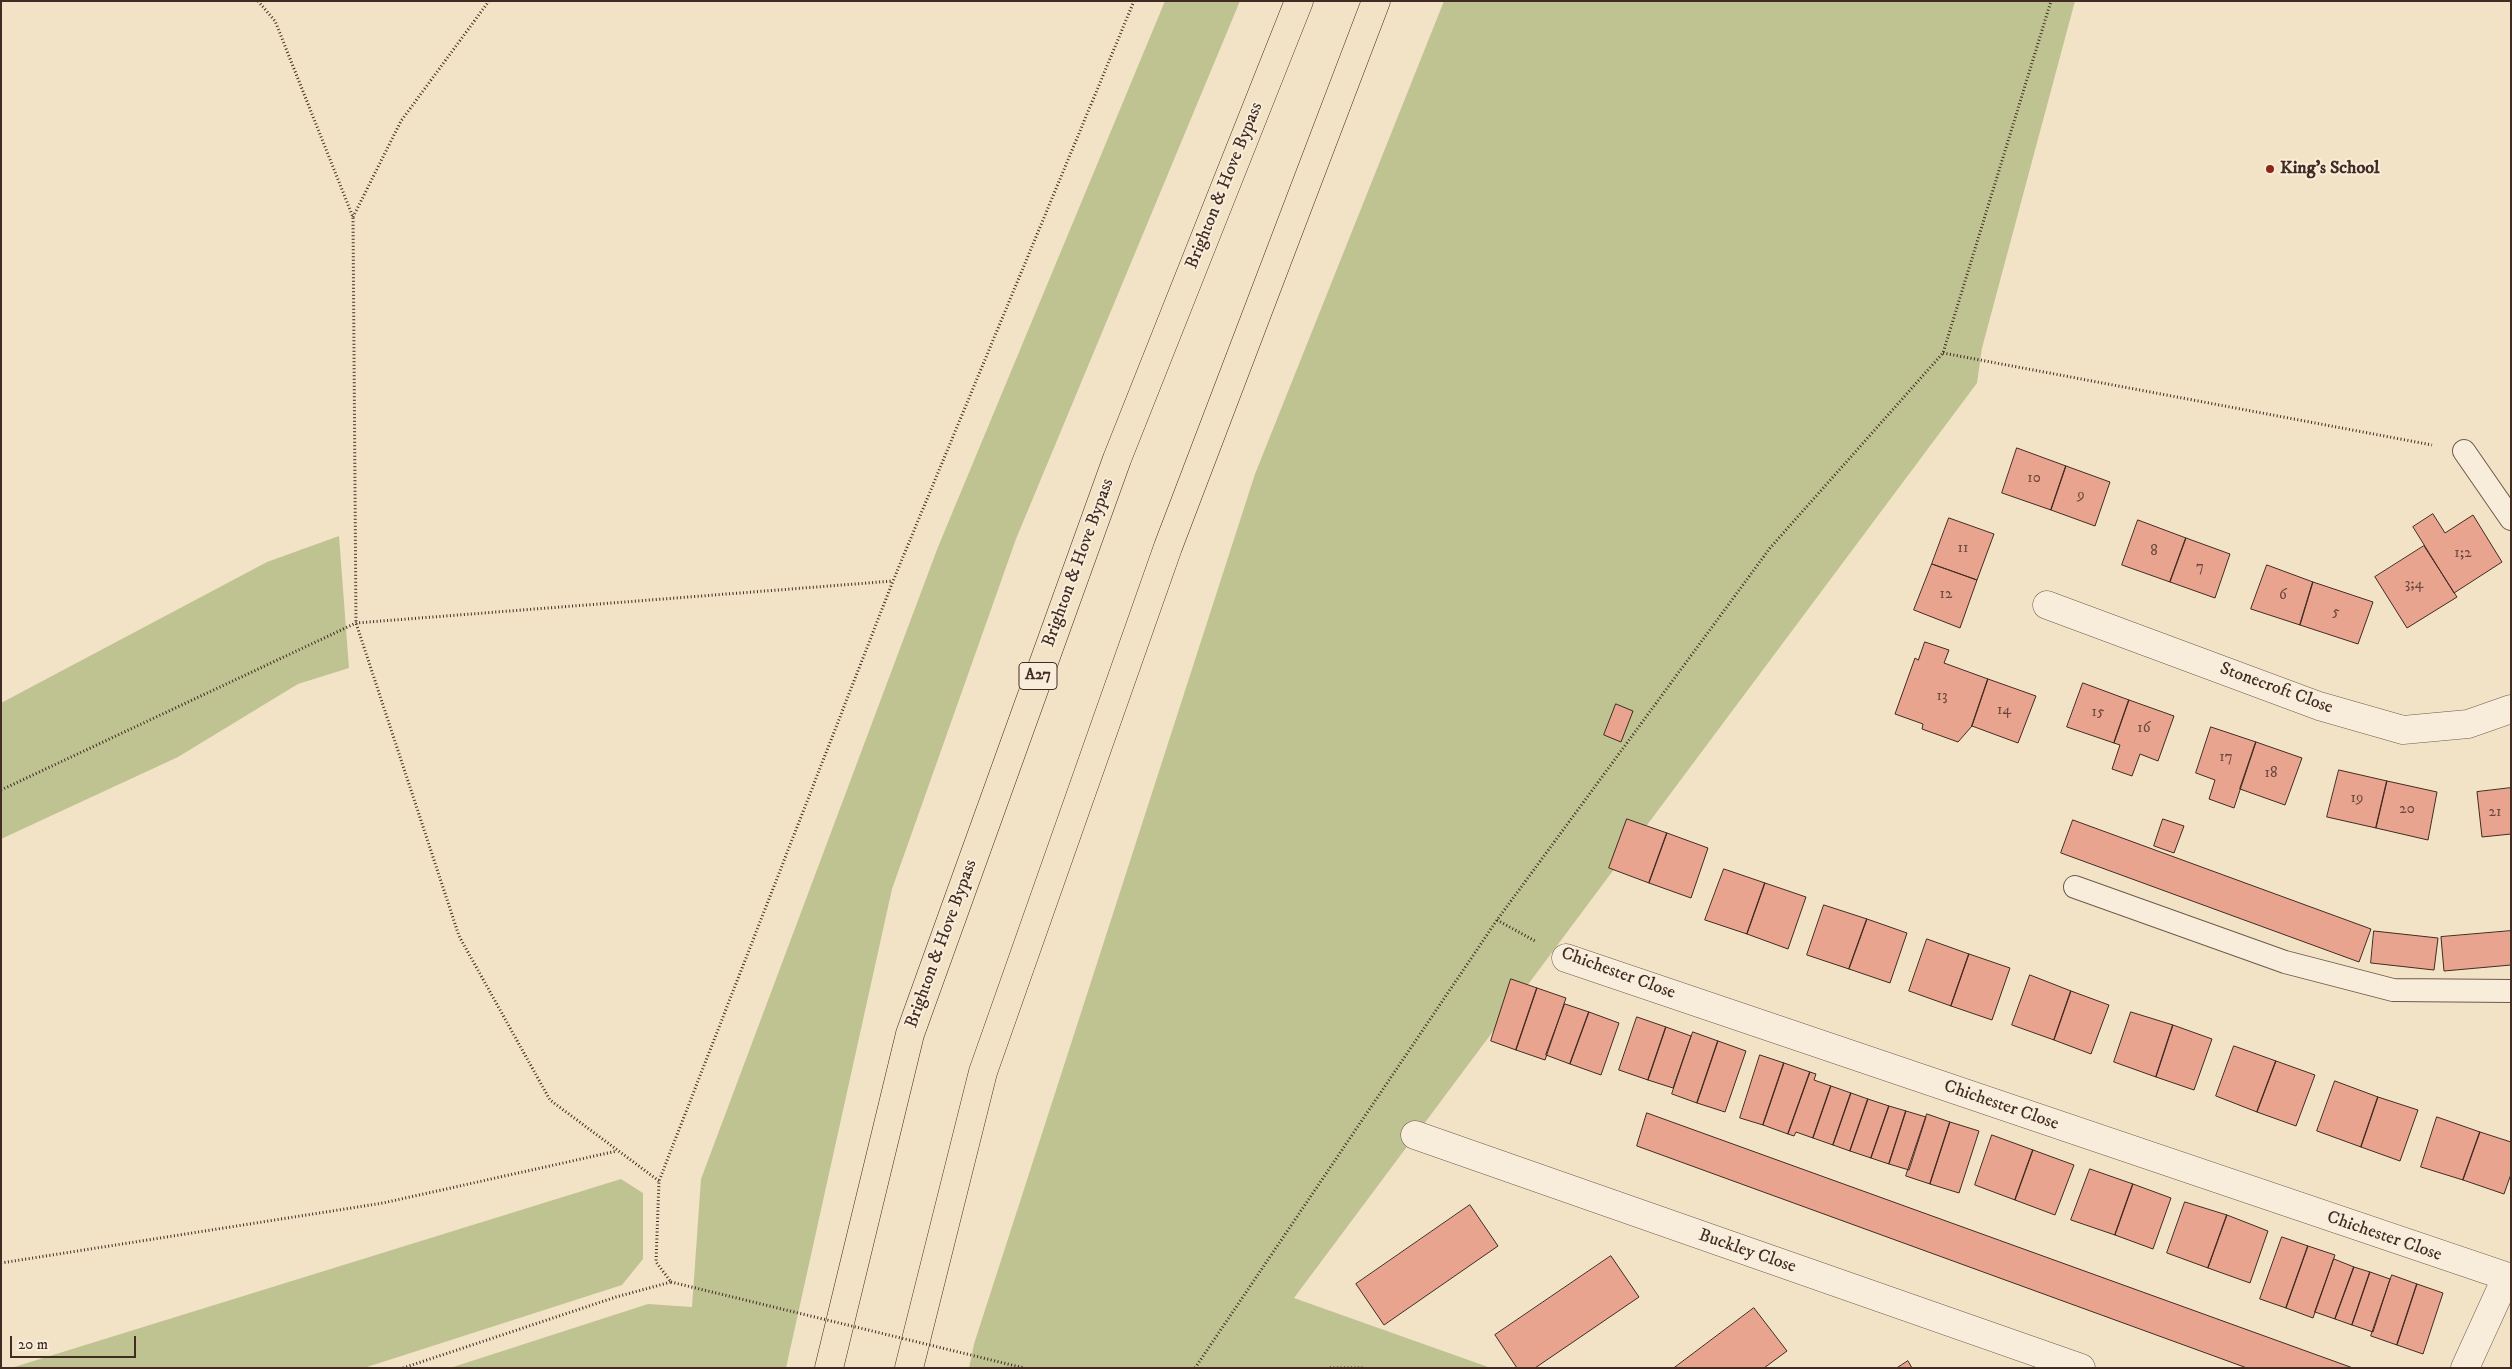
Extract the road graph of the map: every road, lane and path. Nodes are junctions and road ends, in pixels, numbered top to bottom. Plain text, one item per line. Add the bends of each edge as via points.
1 (258, 1) edge
2 (489, 1) edge
3 (1134, 1) edge
4 (1299, 1) edge
5 (1376, 1) edge
6 (2052, 1) edge
7 (353, 217) junction
8 (1943, 353) junction
9 (2464, 451) joint
10 (2511, 519) edge
11 (893, 581) junction
12 (2047, 604) dead end
13 (356, 623) junction
14 (2511, 708) edge
15 (1, 790) edge
16 (2075, 887) dead end
17 (1497, 920) junction
18 (1566, 958) joint
19 (2511, 991) edge
20 (1415, 1135) dead end
21 (618, 1151) junction
22 (659, 1181) junction
23 (1, 1263) edge
24 (2509, 1278) edge
25 (671, 1282) junction
26 (403, 1368) edge
27 (830, 1368) edge
28 (909, 1368) edge
29 (1024, 1368) edge
30 (1195, 1368) edge
31 (1330, 1368) edge
32 (1365, 1368) edge
33 (2081, 1368) edge
34 (2465, 1368) edge

1 - 7 path via 275,21
2 - 7 path via 401,121
3 - 11 path
4 - 27 highway, Brighton & Hove Bypass / A27 via 1117,459 910,1034
5 - 28 highway via 1168,547 983,1072
6 - 8 path
7 - 13 path
8 - 9 path
8 - 17 path via 1770,548
9 - 10 lane
11 - 13 path
11 - 22 path
12 - 14 street, Stonecroft Close via 2319,706 2403,730 2468,724
13 - 15 path
13 - 21 path via 459,936 550,1100
16 - 19 lane via 2284,962 2393,990
17 - 18 path, Chichester Close
17 - 30 path
18 - 24 street, Chichester Close
20 - 33 street, Buckley Close
21 - 22 path
21 - 23 path via 383,1203
22 - 25 path via 656,1262
24 - 34 street
25 - 26 path via 616,1297
25 - 29 path, bridge
31 - 32 path

